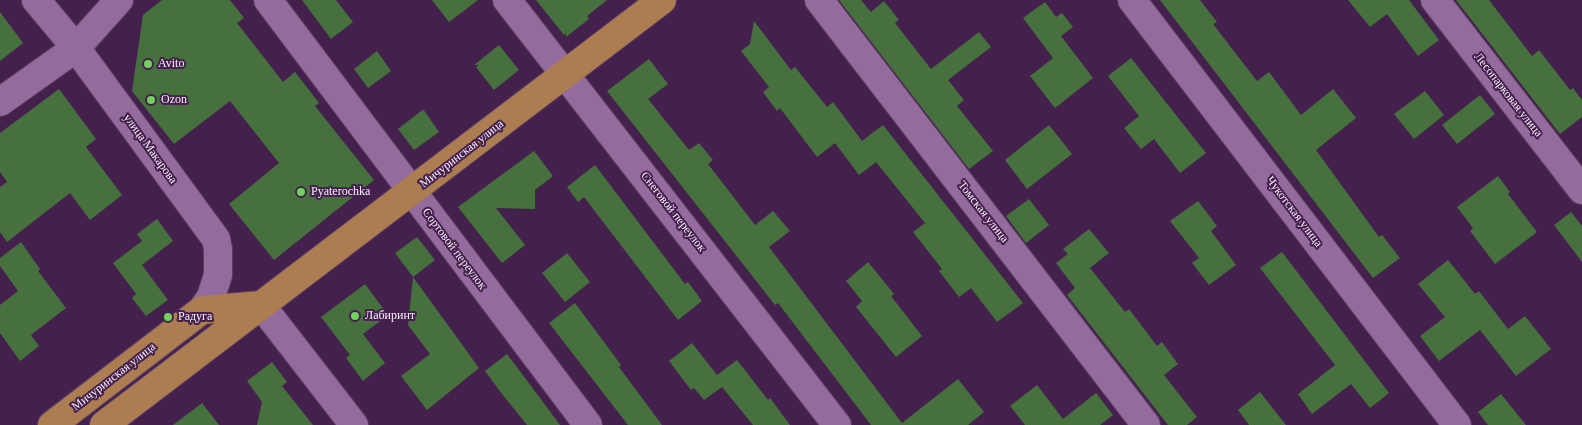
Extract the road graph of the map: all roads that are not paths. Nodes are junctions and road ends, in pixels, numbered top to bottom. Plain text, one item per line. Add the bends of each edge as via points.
1 (36, 0) edge
2 (119, 0) edge
3 (268, 0) edge
4 (507, 0) edge
5 (662, 0) edge
6 (819, 0) edge
7 (1132, 0) edge
8 (1435, 0) edge
9 (76, 48) junction
10 (566, 74) junction
11 (0, 102) edge
12 (1582, 190) edge
13 (412, 193) junction
14 (261, 305) junction
15 (202, 310) junction
16 (52, 425) edge
17 (104, 425) edge
18 (354, 425) edge
19 (588, 425) edge
20 (837, 425) edge
21 (1146, 425) edge
22 (1457, 425) edge

1 - 9 street, улица Макарова
2 - 9 street
3 - 13 street, Сортовой переулок
4 - 10 street, Снеговой переулок
5 - 10 main road, Мичуринская улица
6 - 21 street, Томская улица
7 - 22 street, Чукотская улица
8 - 12 street, Лесопарковая улица
9 - 11 street
9 - 15 street, улица Макарова via 216,240 218,275 211,297
10 - 13 main road, Мичуринская улица
10 - 20 street, Снеговой переулок
13 - 14 main road, Мичуринская улица
13 - 19 street, Сортовой переулок
14 - 15 main road
14 - 17 main road, Мичуринская улица
14 - 18 street
15 - 16 main road, Мичуринская улица

